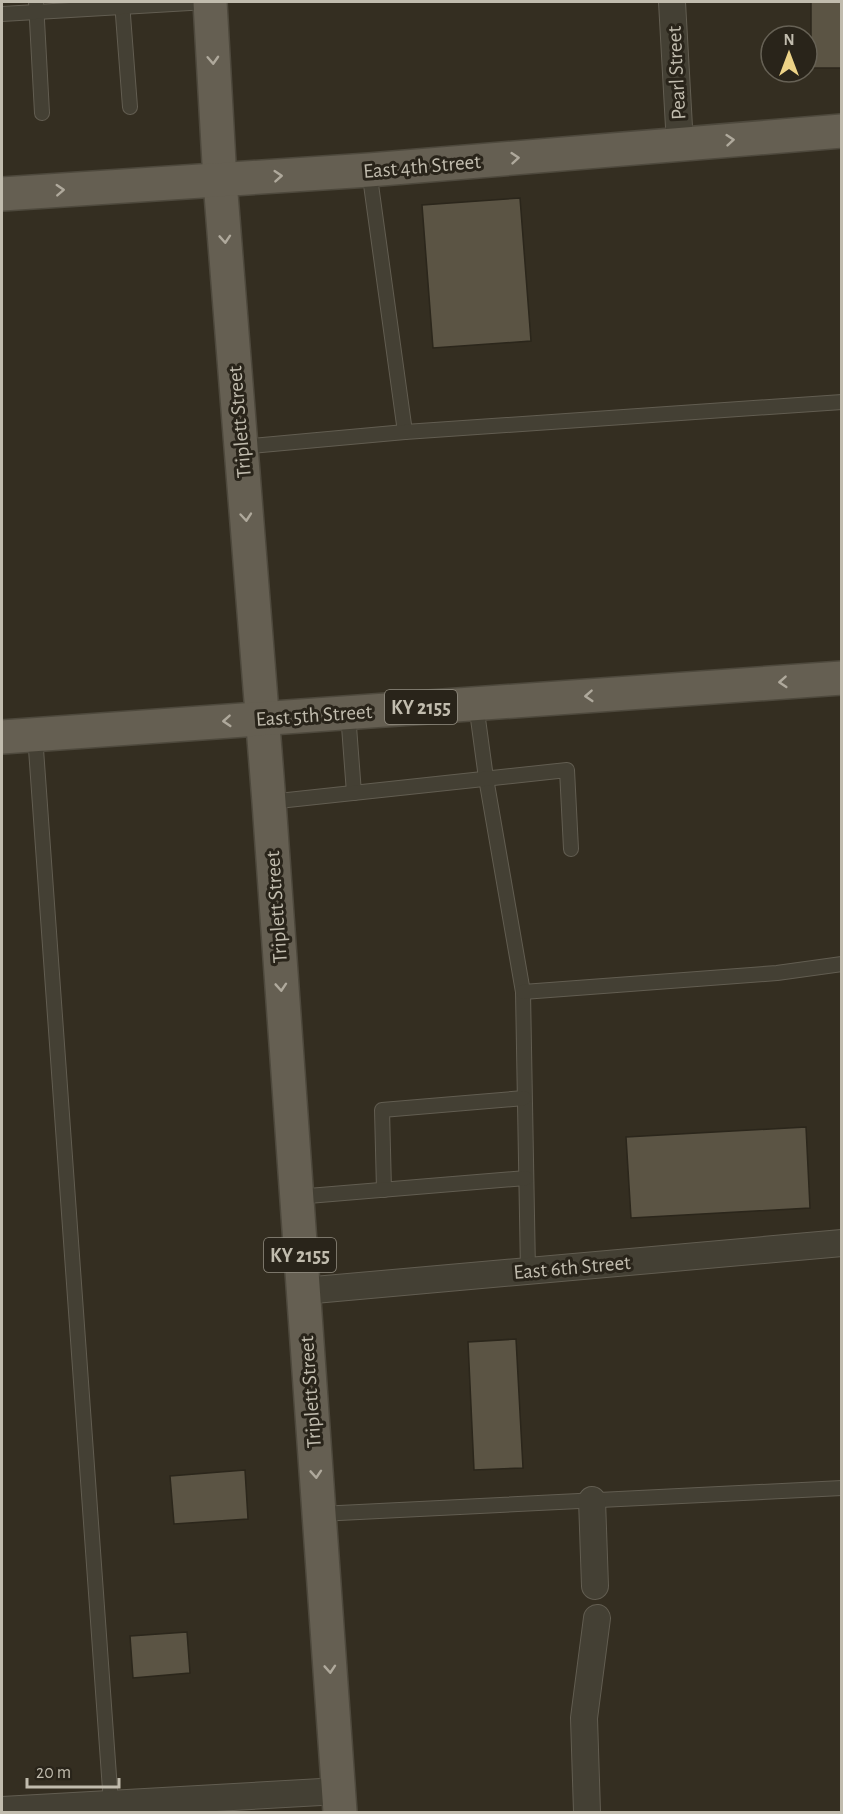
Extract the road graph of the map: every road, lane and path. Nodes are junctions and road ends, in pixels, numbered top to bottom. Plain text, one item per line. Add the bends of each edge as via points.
1 (208, 2) edge
2 (672, 2) edge
3 (123, 4) edge
4 (36, 7) edge
5 (2, 14) edge
6 (130, 107) dead end
7 (42, 113) dead end
8 (842, 131) edge
9 (680, 145) junction
10 (369, 170) junction
11 (220, 181) junction
12 (2, 194) edge
13 (842, 402) edge
14 (405, 432) junction
15 (241, 447) junction
16 (842, 678) edge
17 (476, 704) junction
18 (348, 713) junction
19 (263, 719) junction
20 (35, 735) junction
21 (2, 737) edge
22 (486, 778) junction
23 (354, 793) junction
24 (269, 802) junction
25 (571, 849) dead end
26 (842, 964) edge
27 (523, 992) junction
28 (524, 1098) junction
29 (526, 1178) junction
30 (384, 1190) junction
31 (296, 1197) junction
32 (842, 1243) edge
33 (528, 1271) junction
34 (303, 1291) junction
35 (842, 1488) edge
36 (592, 1500) junction
37 (319, 1514) junction
38 (595, 1586) dead end
39 (597, 1618) dead end
40 (339, 1802) edge
41 (111, 1804) junction
42 (2, 1810) edge
43 (587, 1812) edge

1 - 3 lane
1 -> 11 main road, Triplett Street
2 - 9 street, Pearl Street
3 - 4 lane
3 - 6 lane
4 - 5 lane
4 - 7 lane
9 -> 8 main road, East 4th Street
10 -> 9 main road, East 4th Street
11 -> 10 main road, East 4th Street
10 - 14 lane
12 -> 11 main road, East 4th Street
11 -> 15 main road, Triplett Street
13 - 14 lane
14 - 15 lane
15 -> 19 main road, Triplett Street
16 -> 17 main road, East 5th Street / KY 2155
17 - 18 main road, East 5th Street / KY 2155
17 - 22 lane
18 - 19 main road, East 5th Street / KY 2155
18 - 23 lane
19 -> 20 main road, East 5th Street / KY 2155
19 - 24 main road, Triplett Street / KY 2155
20 - 21 main road, East 5th Street / KY 2155
20 - 41 lane
22 - 23 lane
22 - 25 lane via 567,770
22 - 27 lane
23 - 24 lane
24 -> 31 main road, Triplett Street / KY 2155
26 - 27 lane via 777,974
27 - 28 lane
28 - 29 lane
28 - 30 lane via 382,1110
29 - 30 lane
29 - 33 lane
30 - 31 lane
31 - 34 main road, Triplett Street / KY 2155
32 - 33 street, East 6th Street
33 - 34 street, East 6th Street
34 -> 37 main road, Triplett Street / KY 2155
35 - 36 lane
36 - 37 lane
36 - 38 street
37 -> 40 main road, Triplett Street / KY 2155
39 - 43 street via 584,1718
40 - 41 street
41 - 42 street

